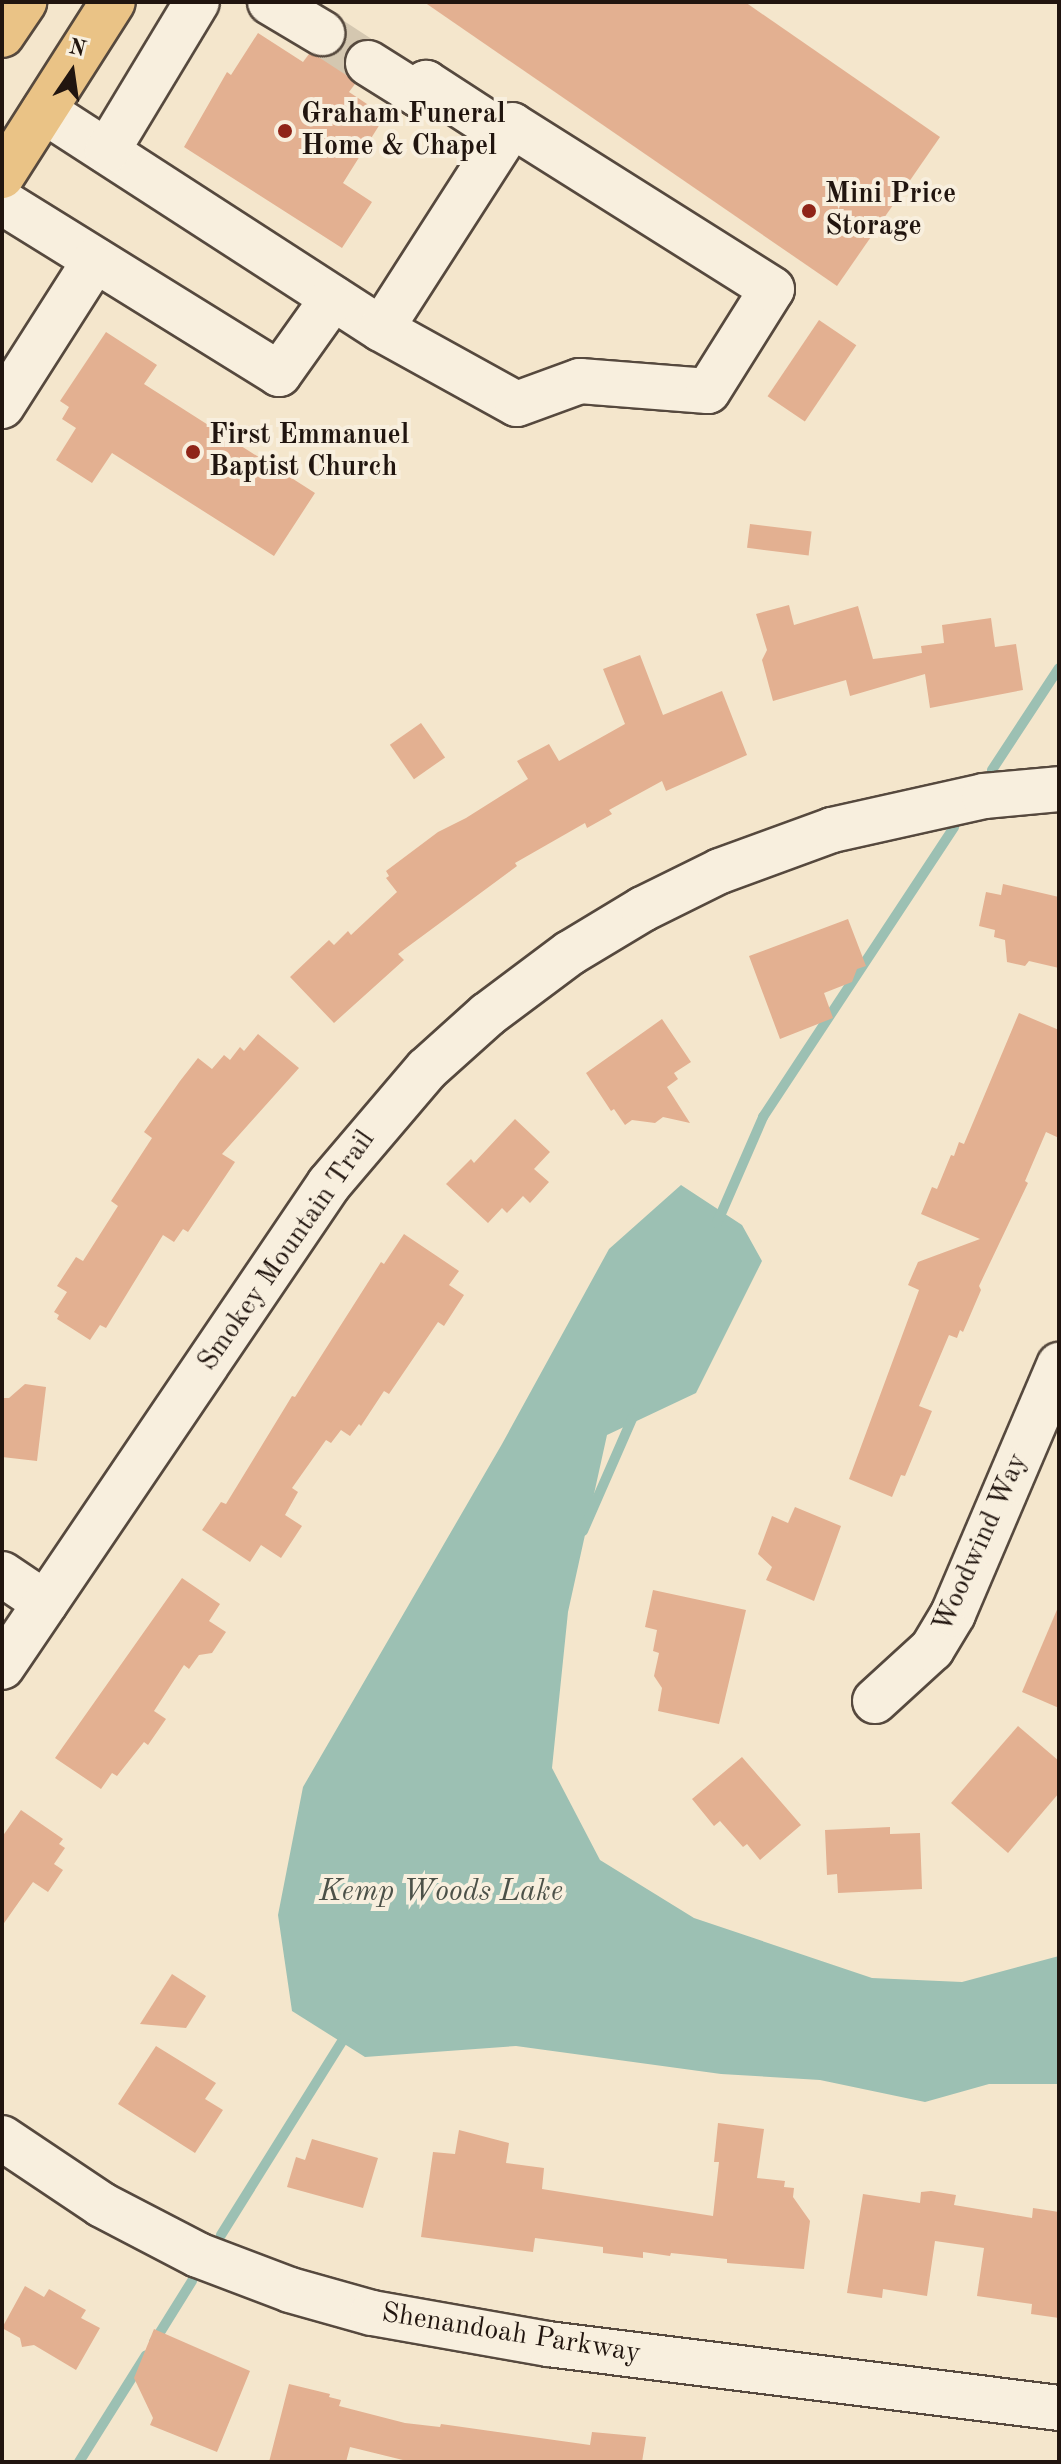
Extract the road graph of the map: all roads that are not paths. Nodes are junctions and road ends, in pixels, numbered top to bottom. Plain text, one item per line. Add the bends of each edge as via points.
1 (24, 2) edge
2 (113, 2) edge
3 (197, 2) edge
4 (270, 2) edge
5 (322, 33) tunnel mouth
6 (2, 35) edge
7 (368, 63) tunnel mouth
8 (44, 111) junction
9 (506, 135) junction
10 (107, 151) junction
11 (2, 176) edge
12 (2, 202) edge
13 (95, 260) junction
14 (333, 298) junction
15 (381, 329) junction
16 (2, 406) edge
17 (1059, 789) edge
18 (1059, 1365) edge
19 (2, 1574) edge
20 (45, 1603) junction
21 (2, 1667) edge
22 (875, 1701) dead end
23 (2, 2138) edge
24 (1059, 2408) edge

1 - 6 main road
2 - 8 main road
3 - 10 street
4 - 5 street
7 - 9 street via 419,95 426,83
8 - 10 street
8 - 11 main road
9 - 15 street
9 - 15 street via 512,125 772,289 708,391 580,381 517,404
10 - 14 street
12 - 13 street
13 - 14 street via 279,374
13 - 16 street
14 - 15 street
17 - 20 street, Smokey Mountain Trail via 984,796 832,830 720,871 570,953 487,1015 427,1069 329,1184
18 - 22 street, Woodwind Way via 953,1614 932,1649
19 - 20 street
20 - 21 street, Smokey Mountain Trail
23 - 24 street, Shenandoah Parkway via 102,2205 198,2255 290,2290 372,2313 548,2344

